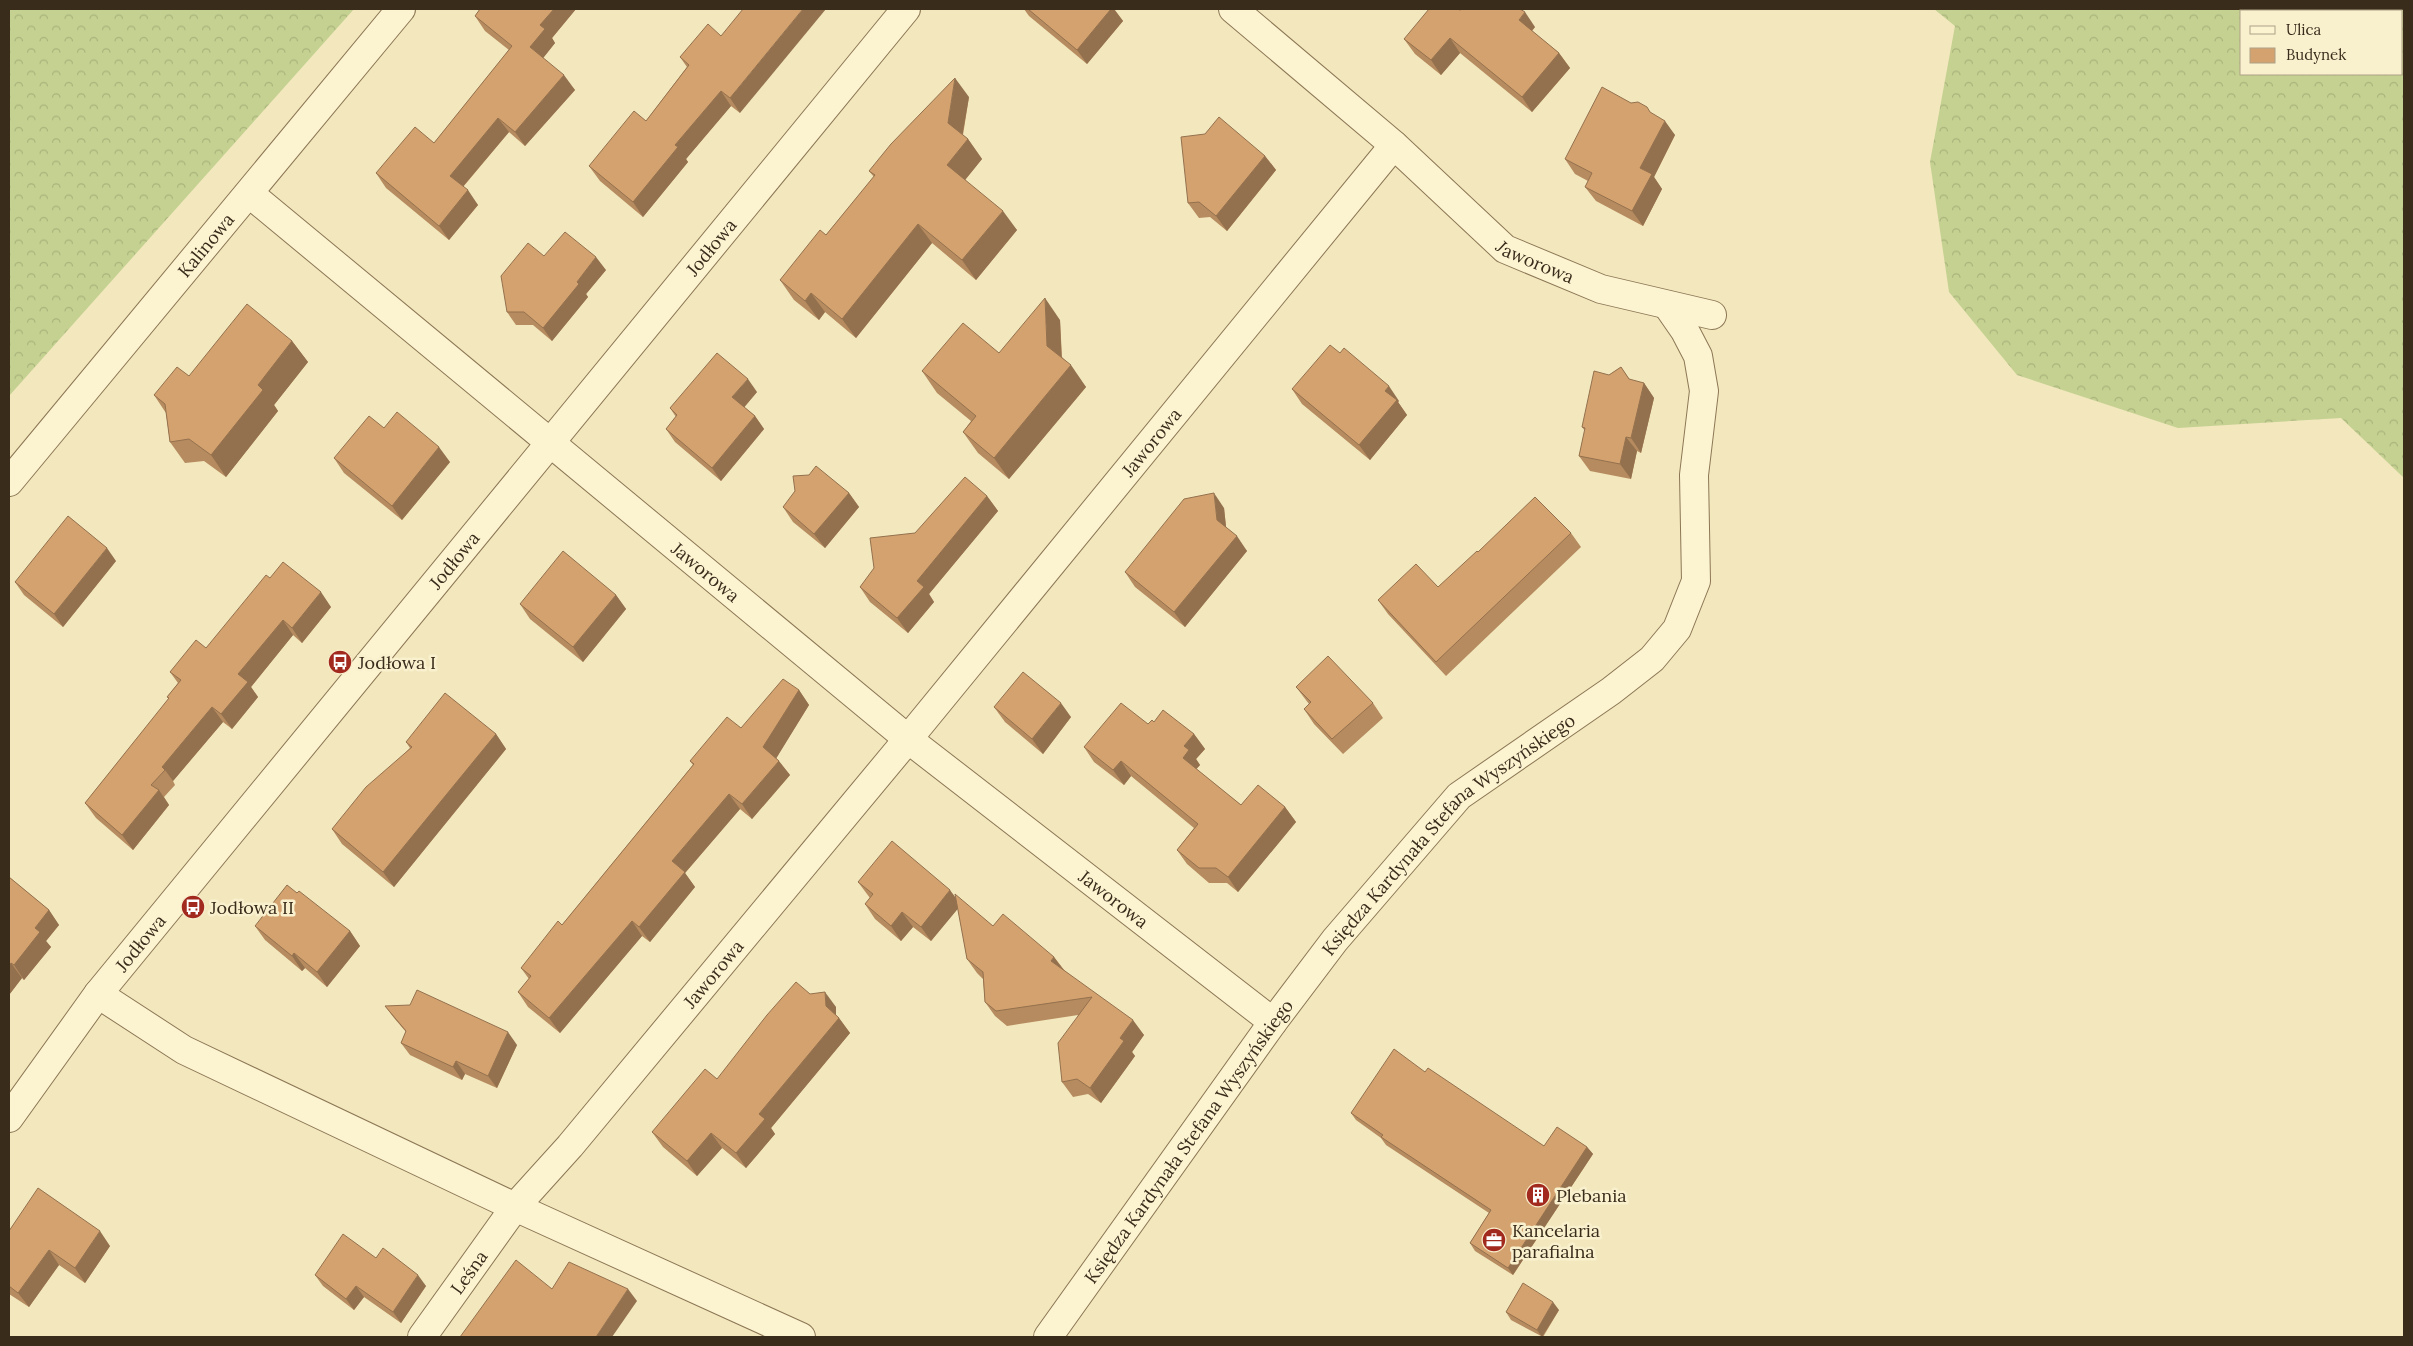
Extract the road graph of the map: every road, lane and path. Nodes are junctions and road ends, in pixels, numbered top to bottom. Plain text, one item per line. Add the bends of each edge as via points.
1 (401, 9) edge
2 (906, 9) edge
3 (1233, 9) edge
4 (1394, 145) junction
5 (250, 194) junction
6 (1667, 305) junction
7 (1712, 315) dead end
8 (551, 442) junction
9 (9, 482) edge
10 (908, 739) junction
11 (98, 994) junction
12 (1273, 1022) junction
13 (9, 1118) edge
14 (515, 1207) junction
15 (422, 1337) edge
16 (800, 1337) edge
17 (1048, 1337) edge

1 - 5 street, Kalinowa
2 - 8 street, Jodłowa
3 - 4 street, Jaworowa
4 - 6 street, Jaworowa via 1505,249 1601,289
4 - 10 street, Jaworowa
5 - 8 street, Jaworowa
5 - 9 street, Kalinowa
6 - 7 street, Jaworowa
6 - 12 street, Księdza Kardynała Stefana Wyszyńskiego via 1698,356 1704,391 1694,475 1696,581 1676,629 1652,659 1611,691 1459,796 1352,919
8 - 10 street, Jaworowa
8 - 11 street, Jodłowa
10 - 12 street, Jaworowa
10 - 14 street, Jaworowa via 570,1146
11 - 13 street, Jodłowa
11 - 14 street via 184,1050
12 - 17 street, Księdza Kardynała Stefana Wyszyńskiego
14 - 15 street, Leśna
14 - 16 street

